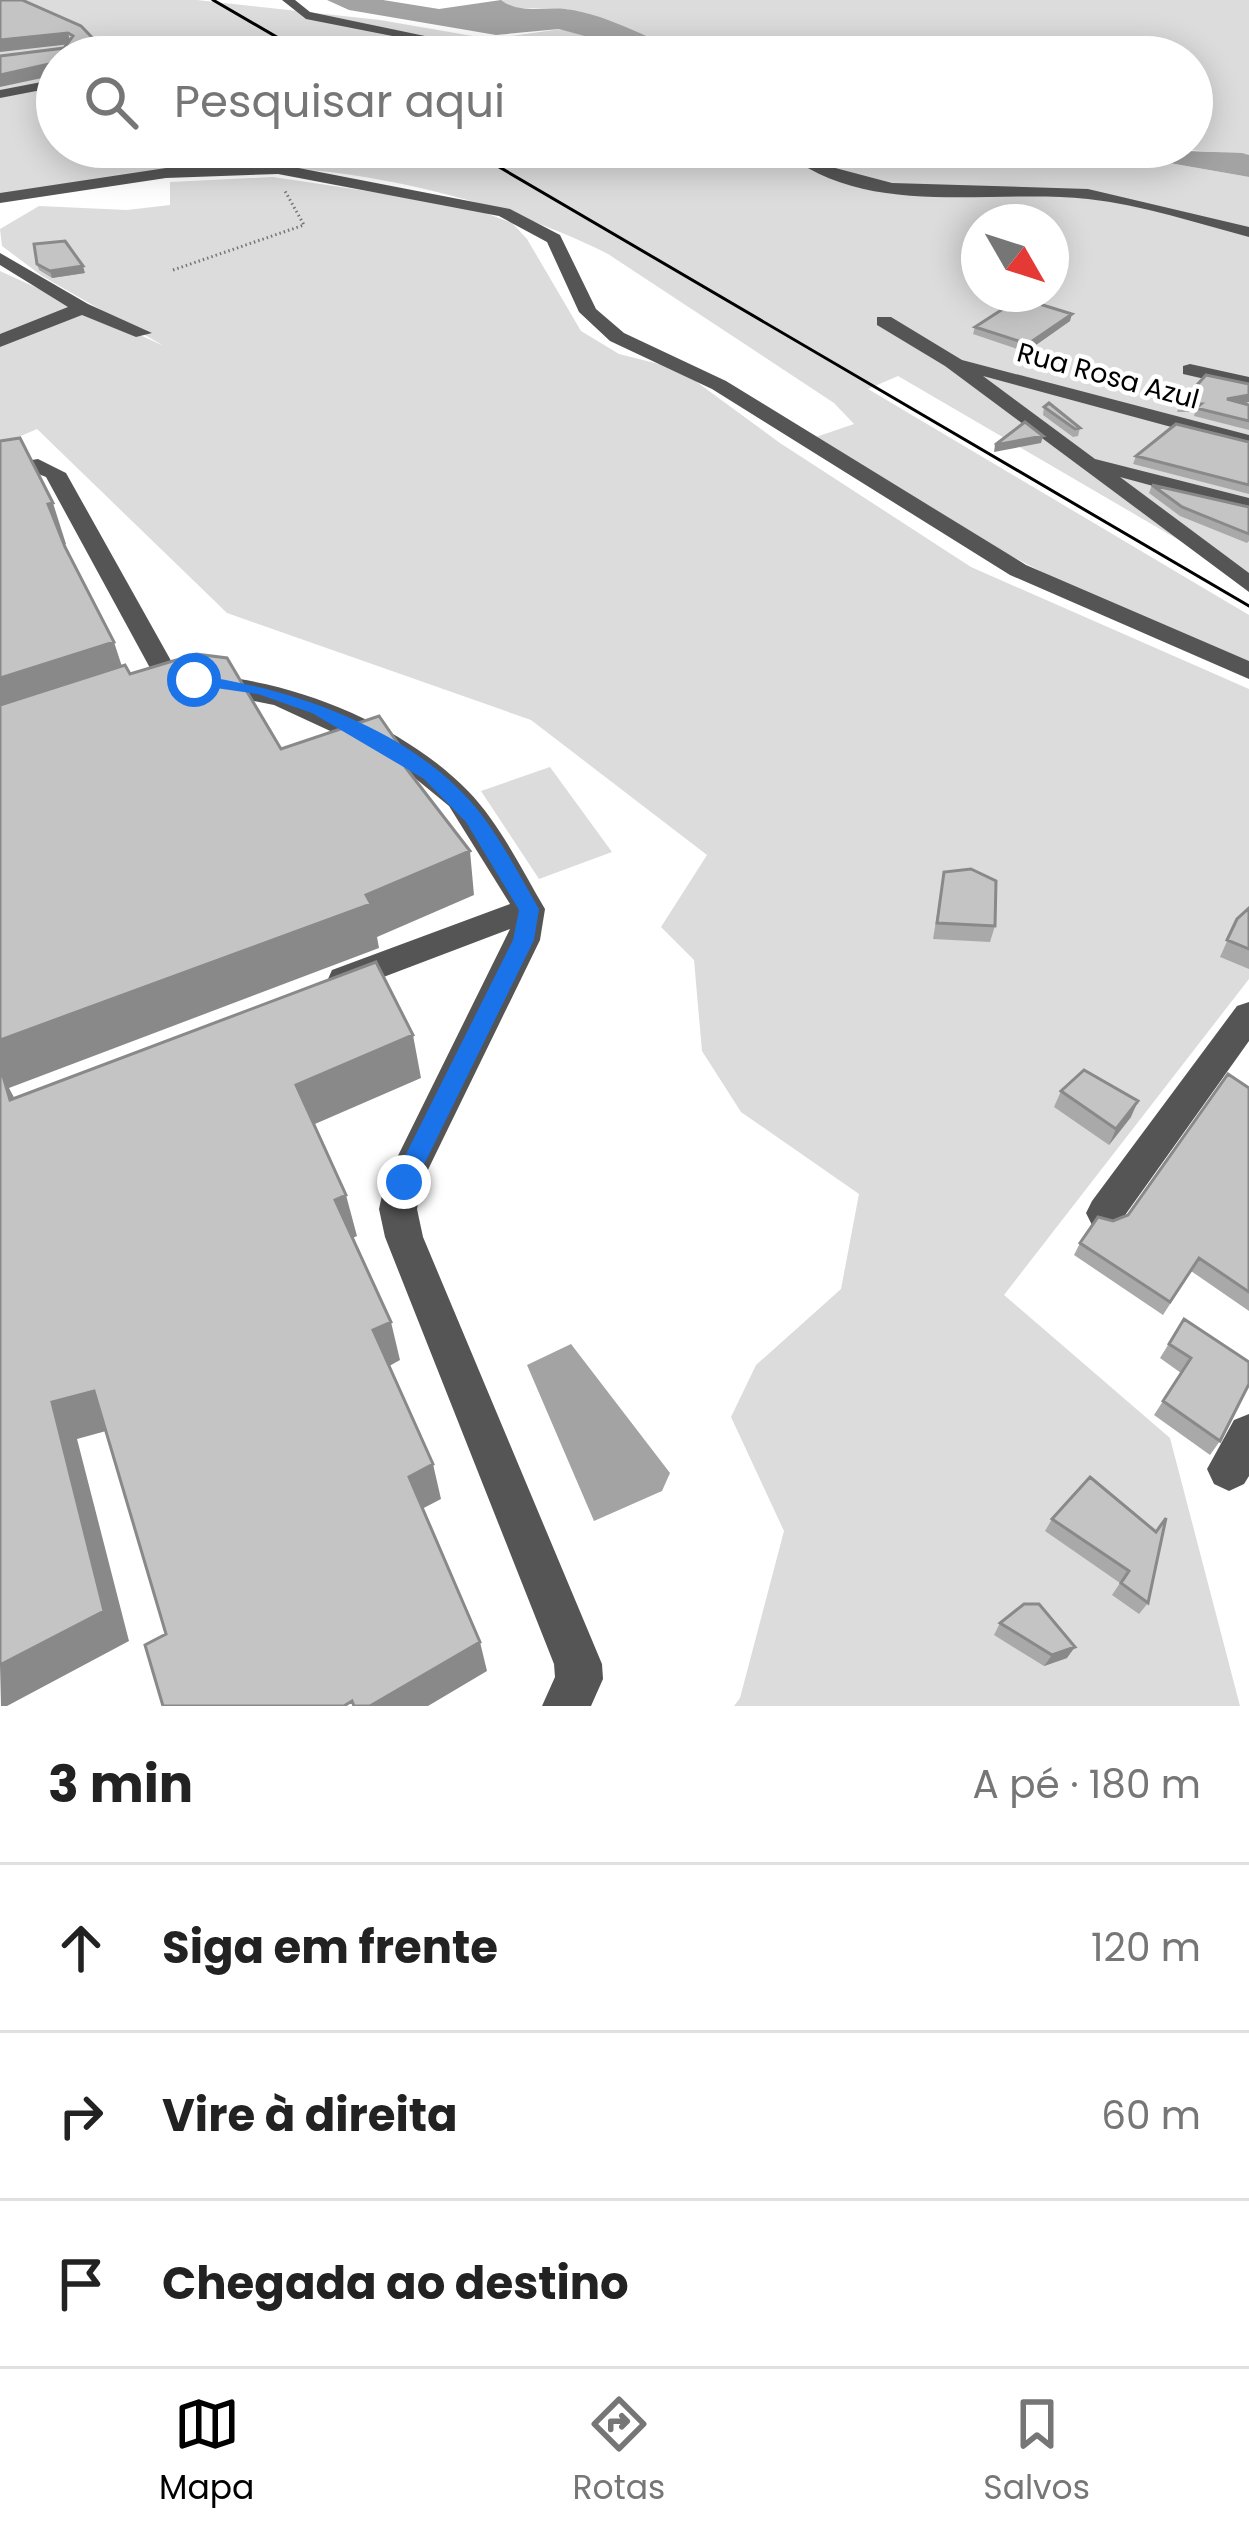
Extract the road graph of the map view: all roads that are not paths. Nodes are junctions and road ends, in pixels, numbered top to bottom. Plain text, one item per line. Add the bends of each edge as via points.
1 (288, 0) edge
2 (412, 36) edge
3 (36, 87) edge
4 (0, 94) edge
5 (818, 168) edge
6 (0, 198) edge
7 (1249, 232) edge
8 (0, 258) edge
9 (82, 308) junction
10 (884, 321) dead end
11 (142, 333) dead end
12 (0, 340) edge
13 (952, 362) junction
14 (1190, 370) dead end
15 (1249, 383) edge
16 (1249, 442) edge
17 (1080, 460) junction
18 (0, 472) edge
19 (1249, 505) edge
20 (1249, 585) edge
21 (1249, 671) edge
22 (529, 909) junction
23 (309, 992) edge
24 (1249, 1015) edge
25 (1105, 1213) edge
26 (566, 1706) edge

1 - 2 street via 306,15
3 - 4 street
5 - 7 street via 946,191 1088,194
6 - 21 street via 166,173 301,172 484,206 545,232 600,326 667,358 1018,570
8 - 9 street
9 - 11 street
9 - 12 street
10 - 13 street
13 - 16 street, Rua Rosa Azul
13 - 17 street
14 - 15 street
17 - 19 street
17 - 20 street
18 - 22 street via 38,466 55,473 160,688 230,683 319,709 430,774 473,818
22 - 23 street
22 - 26 street via 524,940 404,1182 398,1209 578,1664
24 - 25 street

